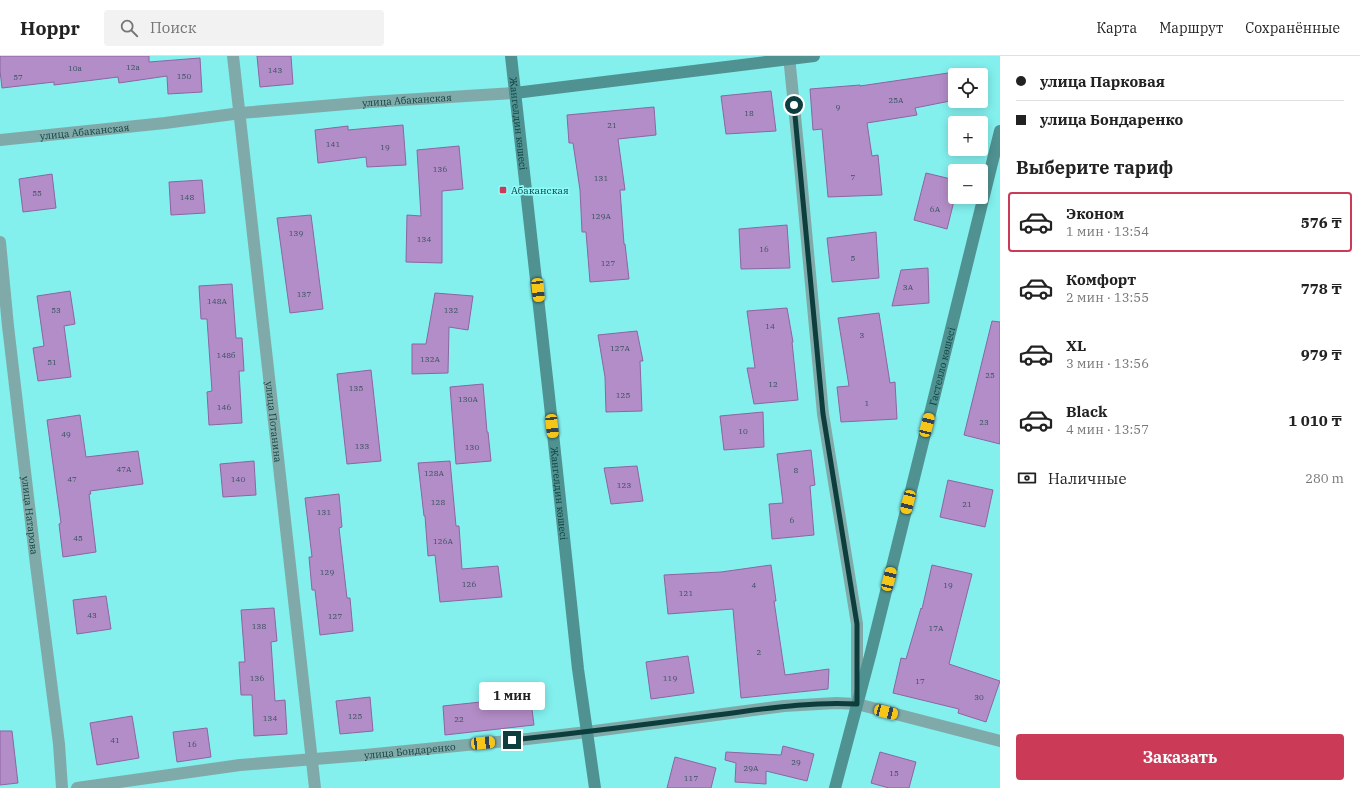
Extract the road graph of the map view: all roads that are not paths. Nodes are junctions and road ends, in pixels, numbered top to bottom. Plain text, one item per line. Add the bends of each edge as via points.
1 (233, 56) edge
2 (511, 56) edge
3 (814, 56) edge
4 (789, 57) edge
5 (515, 92) junction
6 (241, 113) junction
7 (1000, 131) edge
8 (0, 140) edge
9 (0, 242) edge
10 (857, 704) junction
11 (588, 732) junction
12 (1000, 742) edge
13 (311, 760) junction
14 (62, 788) edge
15 (77, 788) edge
16 (315, 788) edge
17 (595, 788) edge
18 (835, 788) edge

1 - 6 street, улица Потанина
2 - 5 street, Жангелдин көшесі
3 - 4 street, улица Абаканская
4 - 5 street, улица Абаканская
4 - 10 street via 823,414 857,624
5 - 6 street, улица Абаканская
5 - 11 street, Жангелдин көшесі via 577,661
6 - 8 street, улица Абаканская
6 - 13 street, улица Потанина
7 - 10 street, Гастелло көшесі
9 - 14 street, улица Натарова
10 - 11 street, улица Бондаренко via 784,706
10 - 12 street, улица Бондаренко
10 - 18 street, Гастелло көшесі
11 - 13 street, улица Бондаренко
11 - 17 street, Жангелдин көшесі
13 - 15 street, улица Бондаренко via 240,765
13 - 16 street, улица Потанина

